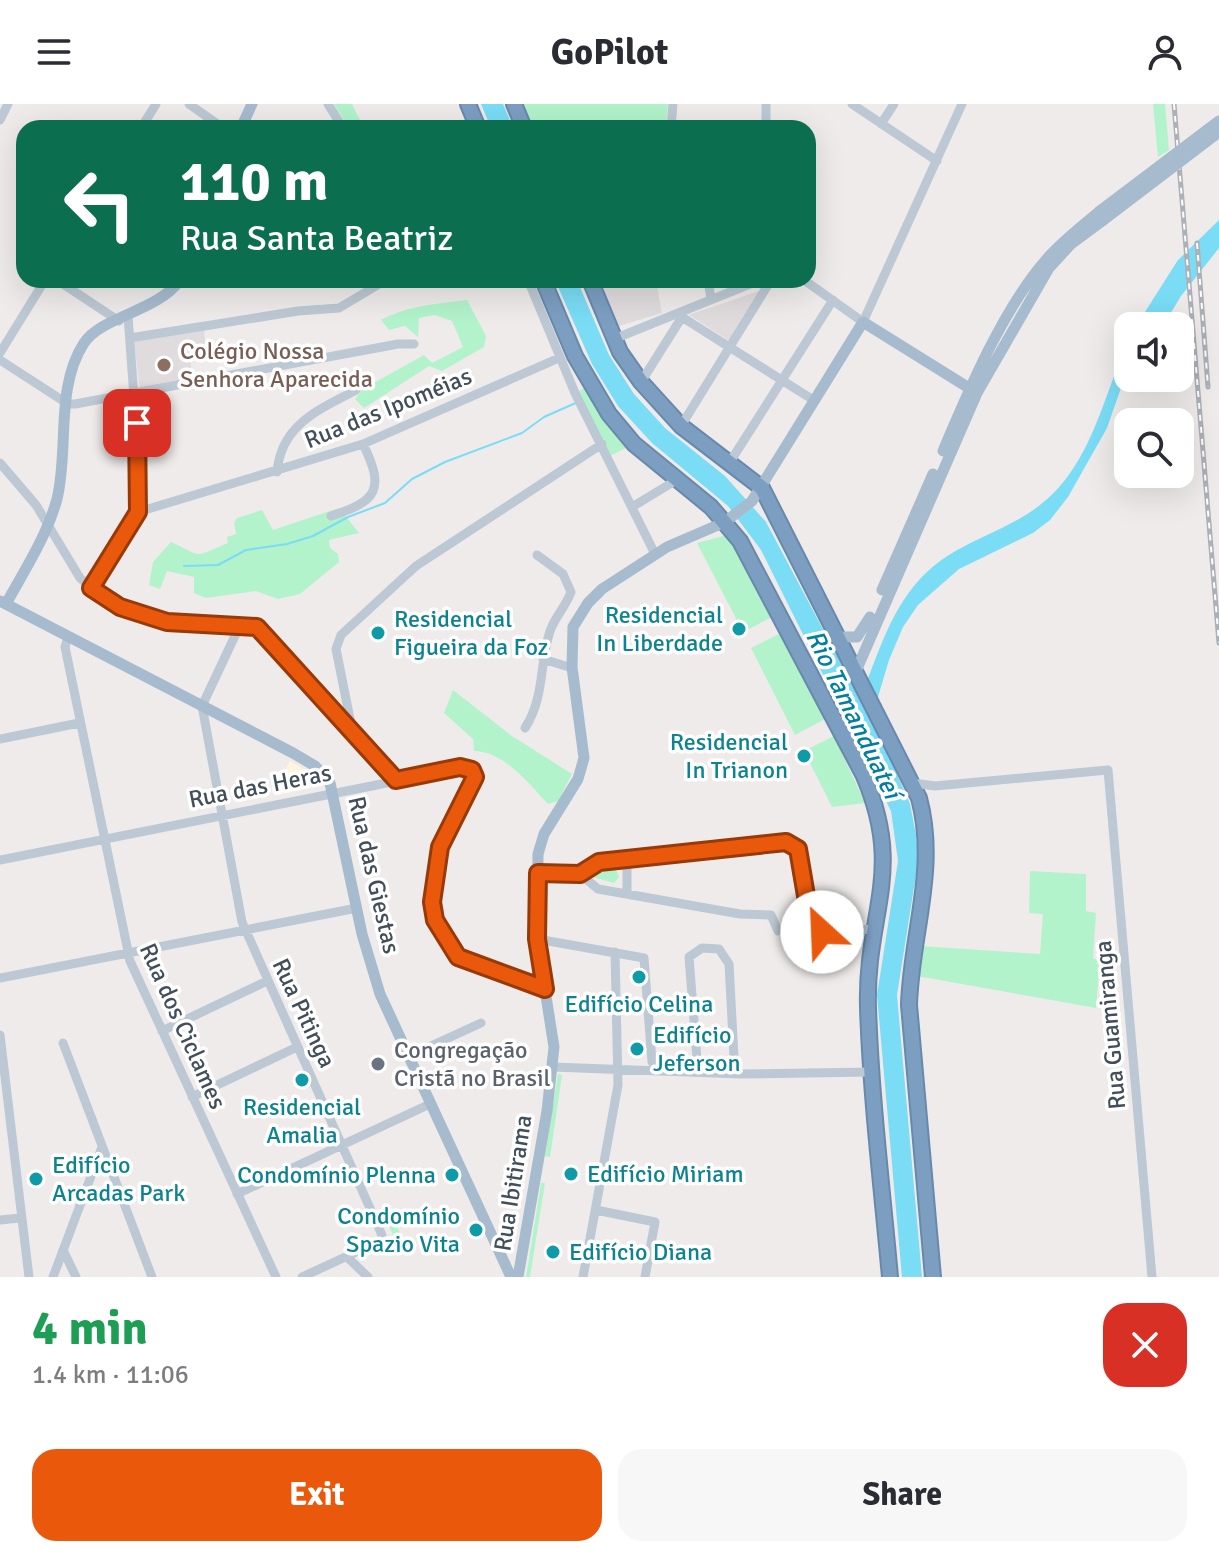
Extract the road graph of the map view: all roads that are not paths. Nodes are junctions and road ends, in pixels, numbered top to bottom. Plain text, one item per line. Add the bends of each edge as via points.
1 (8, 104) edge
2 (189, 104) edge
3 (852, 104) edge
4 (894, 104) edge
5 (962, 104) edge
6 (0, 120) edge
7 (212, 120) edge
8 (1219, 121) edge
9 (881, 124) junction
10 (1219, 132) edge
11 (937, 161) junction
12 (1101, 216) junction
13 (40, 288) edge
14 (71, 288) edge
15 (172, 288) edge
16 (373, 288) edge
17 (531, 288) edge
18 (546, 288) edge
19 (593, 288) edge
20 (709, 288) edge
21 (739, 288) edge
22 (766, 288) edge
23 (816, 288) edge
24 (711, 299) junction
25 (833, 300) junction
26 (679, 315) junction
27 (123, 319) junction
28 (863, 322) junction
29 (130, 338) junction
30 (614, 339) junction
31 (414, 344) dead end
32 (731, 349) junction
33 (0, 353) edge
34 (559, 358) junction
35 (0, 360) edge
36 (782, 381) junction
37 (641, 382) junction
38 (356, 390) dead end
39 (974, 390) junction
40 (135, 394) junction
41 (815, 401) junction
42 (68, 404) junction
43 (681, 426) junction
44 (363, 444) junction
45 (602, 444) junction
46 (730, 462) junction
47 (0, 463) edge
48 (277, 472) junction
49 (678, 479) junction
50 (759, 492) junction
51 (632, 507) junction
52 (138, 512) junction
53 (331, 516) dead end
54 (728, 521) junction
55 (48, 524) junction
56 (655, 554) junction
57 (537, 555) dead end
58 (91, 588) junction
59 (3, 603) edge
60 (580, 615) junction
61 (241, 623) junction
62 (551, 627) junction
63 (68, 637) junction
64 (838, 637) junction
65 (543, 659) junction
66 (572, 668) junction
67 (859, 677) junction
68 (202, 706) junction
69 (79, 723) junction
70 (351, 727) junction
71 (525, 728) dead end
72 (0, 739) edge
73 (396, 780) junction
74 (913, 783) junction
75 (935, 786) junction
76 (333, 792) junction
77 (919, 798) junction
78 (221, 814) junction
79 (102, 838) junction
80 (627, 859) junction
81 (0, 860) edge
82 (538, 873) junction
83 (580, 874) junction
84 (627, 894) junction
85 (357, 908) junction
86 (875, 929) junction
87 (244, 931) junction
88 (778, 931) dead end
89 (537, 939) junction
90 (615, 952) junction
91 (127, 954) junction
92 (0, 978) edge
93 (267, 981) junction
94 (545, 989) junction
95 (481, 1023) dead end
96 (162, 1031) junction
97 (0, 1035) edge
98 (63, 1043) dead end
99 (297, 1047) junction
100 (407, 1057) junction
101 (734, 1057) dead end
102 (652, 1062) dead end
103 (552, 1067) junction
104 (619, 1069) junction
105 (698, 1072) junction
106 (872, 1072) junction
107 (192, 1097) junction
108 (430, 1104) junction
109 (343, 1144) junction
110 (102, 1147) junction
111 (237, 1194) junction
112 (596, 1210) junction
113 (20, 1218) junction
114 (0, 1220) edge
115 (63, 1250) junction
116 (347, 1257) junction
117 (29, 1277) edge
118 (53, 1277) edge
119 (76, 1277) edge
120 (152, 1277) edge
121 (276, 1277) edge
122 (302, 1277) edge
123 (368, 1277) edge
124 (511, 1277) edge
125 (518, 1277) edge
126 (583, 1277) edge
127 (645, 1277) edge
128 (879, 1277) edge
129 (890, 1277) edge
130 (933, 1277) edge
131 (1152, 1277) edge

1 - 6 street
2 - 7 street
3 - 9 street
4 - 9 street
5 - 11 street
8 - 12 main road, bridge
9 - 11 street
10 - 12 main road, bridge
11 - 28 street
12 - 39 main road via 1036,272
13 - 33 street
14 - 27 street
15 - 27 main road
16 - 29 street via 339,308
17 - 34 street
18 - 49 highway via 575,356 609,414 629,439
19 - 30 highway
20 - 24 street
21 - 24 street
22 - 32 street
23 - 25 street
24 - 26 street
25 - 28 street
25 - 36 street
26 - 30 street
26 - 32 street
26 - 37 street
27 - 29 street
27 - 42 main road via 88,337 82,346 70,376
28 - 39 main road
28 - 41 main road
29 - 40 street
30 - 37 highway
31 - 40 street
32 - 36 street
32 - 43 street
34 - 44 street, Rua das Ipoméias
34 - 45 street
35 - 42 street
36 - 41 street
36 - 46 street
37 - 43 highway
38 - 48 street via 296,425 282,447
39 - 64 main road via 865,628 857,637
39 - 67 main road
40 - 42 street
40 - 52 street
41 - 50 main road
42 - 55 main road via 59,487
43 - 46 highway
44 - 48 street, Rua das Ipoméias
44 - 53 street via 377,476 374,490 365,504
45 - 51 street
45 - 70 street via 416,566 341,635 336,649
46 - 50 highway
47 - 55 street
48 - 52 street, Rua das Ipoméias
49 - 51 street
49 - 54 highway
50 - 54 main road
50 - 64 highway
51 - 56 street
52 - 58 street
54 - 56 main road
54 - 86 highway via 870,792 885,852
55 - 58 street via 70,564
55 - 59 main road
56 - 60 main road via 602,589
57 - 62 street via 563,574 571,588
58 - 61 street via 120,607 167,622
59 - 63 main road, Rua das Giestas
60 - 62 street
60 - 66 main road, Rua Ibitirama via 573,627
61 - 68 street
61 - 70 street via 262,630
62 - 65 street
63 - 68 main road, Rua das Giestas
63 - 69 street, Rua dos Ciclames via 65,647
64 - 67 highway
65 - 66 street
65 - 71 street via 540,698
66 - 82 main road, Rua Ibitirama via 584,758 572,792 541,841
67 - 74 highway
68 - 76 main road, Rua das Giestas via 307,761 325,774
68 - 78 street, Rua Pitinga
69 - 72 street
69 - 79 street, Rua dos Ciclames
70 - 73 street
73 - 76 street, Rua das Heras
73 - 94 street, Rua das Heras via 460,767 472,770 475,777 440,847 432,902 435,920 458,957
74 - 75 street
74 - 77 highway
75 - 77 street
75 - 131 street, Rua Guamiranga via 1108,770
76 - 78 street, Rua das Heras
76 - 85 main road, Rua das Giestas
77 - 130 highway via 928,854 909,1005
78 - 79 street, Rua das Heras
78 - 87 street, Rua Pitinga
79 - 81 street, Rua das Heras
79 - 91 street, Rua dos Ciclames
80 - 83 street via 599,862
80 - 84 street
80 - 86 street via 791,843 800,854 813,928
82 - 83 street
82 - 89 main road, Rua Ibitirama
83 - 84 street via 598,889
84 - 88 street via 771,915
85 - 87 street
85 - 100 main road, Rua das Giestas via 380,994
86 - 106 highway via 868,983
87 - 91 street
87 - 93 street, Rua Pitinga
89 - 90 street
89 - 94 main road, Rua Ibitirama
90 - 102 street via 645,962
90 - 104 street
91 - 92 street
91 - 96 street, Rua dos Ciclames
93 - 96 street
93 - 99 street, Rua Pitinga
94 - 103 main road, Rua Ibitirama via 553,1032
95 - 100 street
96 - 107 street, Rua dos Ciclames
97 - 113 street
98 - 110 street
99 - 107 street
99 - 109 street, Rua Pitinga
100 - 108 main road, Rua das Giestas
101 - 105 street via 726,956 713,946 689,957
103 - 104 street
103 - 125 main road, Rua Ibitirama
104 - 105 street
104 - 112 street
105 - 106 street
106 - 129 highway
107 - 111 street, Rua dos Ciclames
108 - 109 street
108 - 124 main road, Rua das Giestas
109 - 111 street
109 - 116 street, Rua Pitinga via 382,1235 380,1241
110 - 115 street
110 - 120 street
111 - 121 street, Rua dos Ciclames
112 - 126 street
112 - 127 street via 655,1222
113 - 114 street
113 - 117 street
115 - 118 street
115 - 119 street
116 - 122 street, Rua Pitinga
116 - 123 street
128 - 129 street

